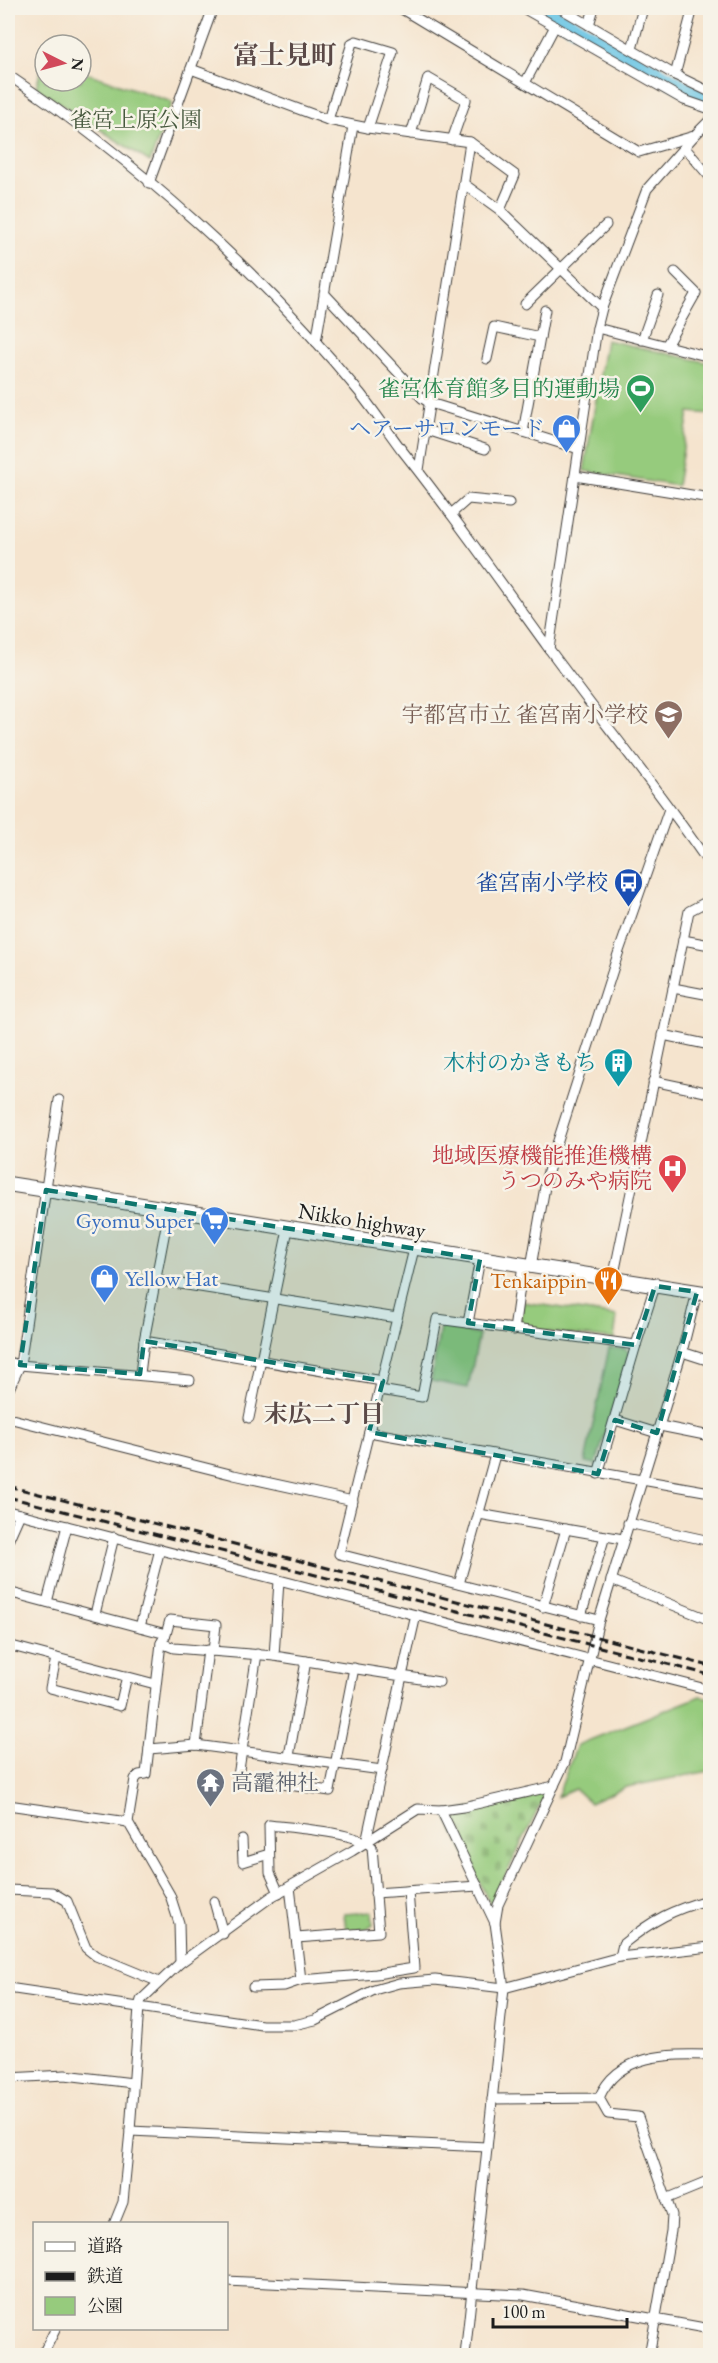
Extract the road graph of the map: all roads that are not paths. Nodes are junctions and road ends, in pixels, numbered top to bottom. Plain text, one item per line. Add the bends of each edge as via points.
1 (213, 8) edge
2 (400, 8) edge
3 (523, 8) edge
4 (560, 8) edge
5 (594, 8) edge
6 (643, 8) edge
7 (693, 8) edge
8 (589, 25) junction
9 (555, 26) junction
10 (632, 49) junction
11 (192, 69) junction
12 (8, 75) edge
13 (675, 75) junction
14 (525, 83) junction
15 (711, 92) edge
16 (711, 109) edge
17 (328, 120) junction
18 (711, 120) edge
19 (353, 126) junction
20 (368, 129) junction
21 (411, 135) junction
22 (694, 136) junction
23 (452, 140) junction
24 (470, 142) junction
25 (685, 148) junction
26 (711, 177) edge
27 (149, 183) junction
28 (464, 184) junction
29 (501, 210) junction
30 (606, 225) dead end
31 (562, 269) junction
32 (675, 272) dead end
33 (324, 293) junction
34 (658, 295) dead end
35 (525, 304) dead end
36 (602, 308) junction
37 (545, 310) dead end
38 (597, 328) junction
39 (540, 337) junction
40 (642, 340) junction
41 (316, 342) junction
42 (666, 346) junction
43 (711, 357) edge
44 (487, 360) dead end
45 (430, 404) junction
46 (426, 430) junction
47 (523, 432) junction
48 (485, 449) dead end
49 (579, 449) junction
50 (420, 470) junction
51 (575, 476) junction
52 (711, 498) edge
53 (508, 502) dead end
54 (451, 514) junction
55 (549, 649) junction
56 (669, 809) junction
57 (711, 846) edge
58 (709, 860) edge
59 (711, 912) edge
60 (683, 940) junction
61 (711, 945) edge
62 (673, 988) junction
63 (711, 995) edge
64 (663, 1035) junction
65 (711, 1045) edge
66 (653, 1081) junction
67 (711, 1093) edge
68 (58, 1100) dead end
69 (8, 1184) edge
70 (46, 1190) junction
71 (169, 1210) junction
72 (288, 1229) junction
73 (414, 1249) junction
74 (480, 1259) junction
75 (527, 1266) junction
76 (613, 1278) junction
77 (155, 1280) junction
78 (655, 1286) junction
79 (704, 1293) edge
80 (275, 1299) junction
81 (397, 1318) junction
82 (468, 1323) junction
83 (514, 1330) junction
84 (144, 1341) junction
85 (636, 1345) junction
86 (682, 1352) junction
87 (261, 1361) junction
88 (711, 1361) edge
89 (8, 1362) edge
90 (20, 1365) junction
91 (140, 1374) junction
92 (190, 1380) dead end
93 (381, 1386) junction
94 (8, 1391) edge
95 (8, 1418) edge
96 (249, 1418) dead end
97 (615, 1420) junction
98 (658, 1429) junction
99 (369, 1432) junction
100 (711, 1436) edge
101 (495, 1455) junction
102 (598, 1474) junction
103 (642, 1482) junction
104 (711, 1492) edge
105 (353, 1501) junction
106 (8, 1511) edge
107 (20, 1514) junction
108 (479, 1514) junction
109 (628, 1523) junction
110 (68, 1527) junction
111 (567, 1529) junction
112 (605, 1536) junction
113 (114, 1537) junction
114 (623, 1539) junction
115 (8, 1541) edge
116 (711, 1541) edge
117 (160, 1549) junction
118 (611, 1580) junction
119 (279, 1581) junction
120 (459, 1584) junction
121 (8, 1592) edge
122 (47, 1602) junction
123 (543, 1607) junction
124 (95, 1614) junction
125 (416, 1615) junction
126 (581, 1616) junction
127 (599, 1620) junction
128 (711, 1620) edge
129 (140, 1627) junction
130 (164, 1638) junction
131 (8, 1645) edge
132 (211, 1651) junction
133 (257, 1654) junction
134 (274, 1656) junction
135 (56, 1658) junction
136 (590, 1659) junction
137 (306, 1661) junction
138 (354, 1668) junction
139 (127, 1676) junction
140 (402, 1676) junction
141 (439, 1682) dead end
142 (155, 1684) junction
143 (711, 1690) edge
144 (196, 1745) junction
145 (149, 1749) junction
146 (242, 1750) junction
147 (289, 1756) junction
148 (335, 1762) junction
149 (382, 1770) junction
150 (554, 1786) junction
151 (8, 1805) edge
152 (441, 1810) junction
153 (128, 1822) junction
154 (242, 1839) dead end
155 (366, 1842) junction
156 (269, 1854) junction
157 (478, 1886) junction
158 (290, 1887) junction
159 (8, 1890) edge
160 (408, 1891) junction
161 (279, 1893) junction
162 (375, 1893) junction
163 (711, 1899) edge
164 (214, 1900) dead end
165 (495, 1923) junction
166 (223, 1934) junction
167 (296, 1938) junction
168 (711, 1947) edge
169 (620, 1957) junction
170 (180, 1964) junction
171 (301, 1980) junction
172 (159, 1982) junction
173 (253, 1986) dead end
174 (8, 1988) edge
175 (504, 1988) junction
176 (139, 2007) junction
177 (711, 2055) edge
178 (8, 2078) edge
179 (133, 2083) junction
180 (492, 2098) junction
181 (599, 2098) junction
182 (130, 2131) junction
183 (487, 2147) junction
184 (711, 2181) edge
185 (666, 2199) junction
186 (114, 2222) edge
187 (228, 2281) edge
188 (472, 2293) junction
189 (656, 2319) junction
190 (711, 2329) edge
191 (55, 2330) edge
192 (42, 2355) edge
193 (465, 2355) edge
194 (649, 2355) edge

1 - 11 street
2 - 14 street
3 - 9 street
4 - 8 street
5 - 8 street
6 - 10 street
7 - 13 street
8 - 10 street
9 - 14 street
9 - 16 street via 684,100
10 - 13 street
11 - 17 street
11 - 27 street
12 - 27 street via 107,147
13 - 15 street
14 - 22 street via 639,152
17 - 19 street
17 - 20 street via 352,43 356,41 393,52
18 - 22 street
19 - 20 street
19 - 33 street
20 - 21 street
21 - 23 street
21 - 23 street via 428,78 465,100
22 - 25 street
23 - 24 street
24 - 28 street
24 - 29 street via 515,175
25 - 26 street
25 - 36 street via 647,189
27 - 41 street via 210,236
28 - 29 street
28 - 45 street
29 - 31 street
30 - 31 street
31 - 35 street
31 - 36 street
32 - 42 street via 696,293
33 - 41 street
33 - 45 street
34 - 40 street
36 - 38 street
37 - 39 street
38 - 40 street
38 - 49 street
39 - 44 street via 494,327
39 - 47 street
40 - 42 street
41 - 50 street
42 - 43 street
45 - 46 street
45 - 47 street
46 - 48 street
46 - 50 street
47 - 49 street
49 - 51 street
50 - 54 street
51 - 52 street
51 - 55 street
53 - 54 street via 468,499
54 - 55 street
55 - 56 street
56 - 58 street
56 - 75 street via 547,1175
57 - 58 street
59 - 60 street via 704,903 689,911
60 - 61 street
60 - 62 street
62 - 63 street
62 - 64 street
64 - 65 street
64 - 66 street
66 - 67 street
66 - 76 street
68 - 70 street
69 - 70 highway, Nikko highway
70 - 71 highway, Nikko highway
70 - 90 street
71 - 72 highway, Nikko highway
71 - 77 street
72 - 73 highway, Nikko highway
72 - 80 street
73 - 74 highway, Nikko highway
73 - 81 street
74 - 75 highway, Nikko highway
74 - 82 street
75 - 76 highway, Nikko highway
75 - 83 street
76 - 78 highway, Nikko highway
77 - 80 street
77 - 84 street
78 - 79 highway, Nikko highway
78 - 85 street
79 - 86 street
80 - 81 street
80 - 87 street
81 - 93 street
82 - 83 street
82 - 93 street via 438,1319 422,1397
83 - 85 street
84 - 87 street
84 - 91 street
85 - 97 street
86 - 88 street
86 - 98 street
87 - 93 street
87 - 96 street
89 - 90 street
90 - 91 street
90 - 94 street
91 - 92 street
93 - 99 street
95 - 105 street
97 - 98 street
97 - 102 street
98 - 100 street
98 - 103 street
99 - 101 street
99 - 105 street
101 - 102 street
101 - 108 street
102 - 103 street
103 - 104 street
103 - 109 street
105 - 120 street via 339,1554
106 - 107 street
107 - 110 street
107 - 115 street
108 - 111 street
108 - 120 street
109 - 114 street
109 - 116 street
110 - 113 street
110 - 122 street
111 - 112 street
111 - 123 street
112 - 114 street
112 - 126 street
113 - 117 street
113 - 124 street
114 - 118 street
117 - 119 street
117 - 129 street
118 - 127 street
118 - 128 street
119 - 125 street
119 - 134 street
120 - 123 street
121 - 122 street
122 - 124 street
123 - 126 street
124 - 129 street
125 - 136 street
125 - 140 street
126 - 127 street
127 - 136 street
129 - 130 street
130 - 132 street via 174,1648
130 - 132 street via 170,1620 216,1625
130 - 142 street
131 - 135 street
132 - 133 street
132 - 144 street
133 - 134 street
133 - 146 street
134 - 137 street
135 - 139 street
135 - 139 street via 50,1688 60,1691 120,1706
136 - 143 street
136 - 150 street via 565,1762
137 - 138 street
137 - 147 street
138 - 140 street
138 - 148 street
139 - 142 street
140 - 141 street
140 - 149 street
142 - 145 street
144 - 145 street
144 - 146 street
145 - 153 street via 146,1774 135,1779
146 - 147 street
146 - 148 street via 240,1778 330,1791
147 - 148 street
148 - 149 street
149 - 155 street
150 - 152 street
150 - 165 street via 498,1905
151 - 153 street
152 - 155 street via 418,1809
152 - 157 street
153 - 170 street via 170,1895 179,1929
154 - 156 street via 243,1862
155 - 156 street via 269,1825
155 - 158 street
155 - 162 street via 372,1847
156 - 161 street via 270,1873
157 - 160 street
157 - 165 street
158 - 161 street
158 - 167 street
159 - 172 street via 52,1892 67,1901 86,1948 96,1956
160 - 162 street
160 - 171 street via 414,1968
161 - 166 street
162 - 167 street via 379,1932
163 - 169 street via 681,1907 649,1923 623,1944
164 - 166 street
165 - 175 street
166 - 170 street
167 - 171 street
168 - 169 street
169 - 175 street
170 - 172 street
171 - 173 street via 284,1986
172 - 176 street
174 - 176 street
175 - 176 street via 435,1980 399,1983 374,1990 315,2020 284,2026
175 - 180 street
176 - 179 street
177 - 181 street via 650,2058 618,2072
178 - 179 street via 65,2075
179 - 182 street
180 - 181 street
180 - 183 street
181 - 185 street via 608,2114 638,2117
182 - 183 street
182 - 186 street via 123,2202
183 - 188 street
184 - 185 street
185 - 189 street via 672,2215 671,2231
187 - 188 street
188 - 189 street via 523,2295
188 - 193 street
189 - 190 street
189 - 194 street
191 - 192 street

